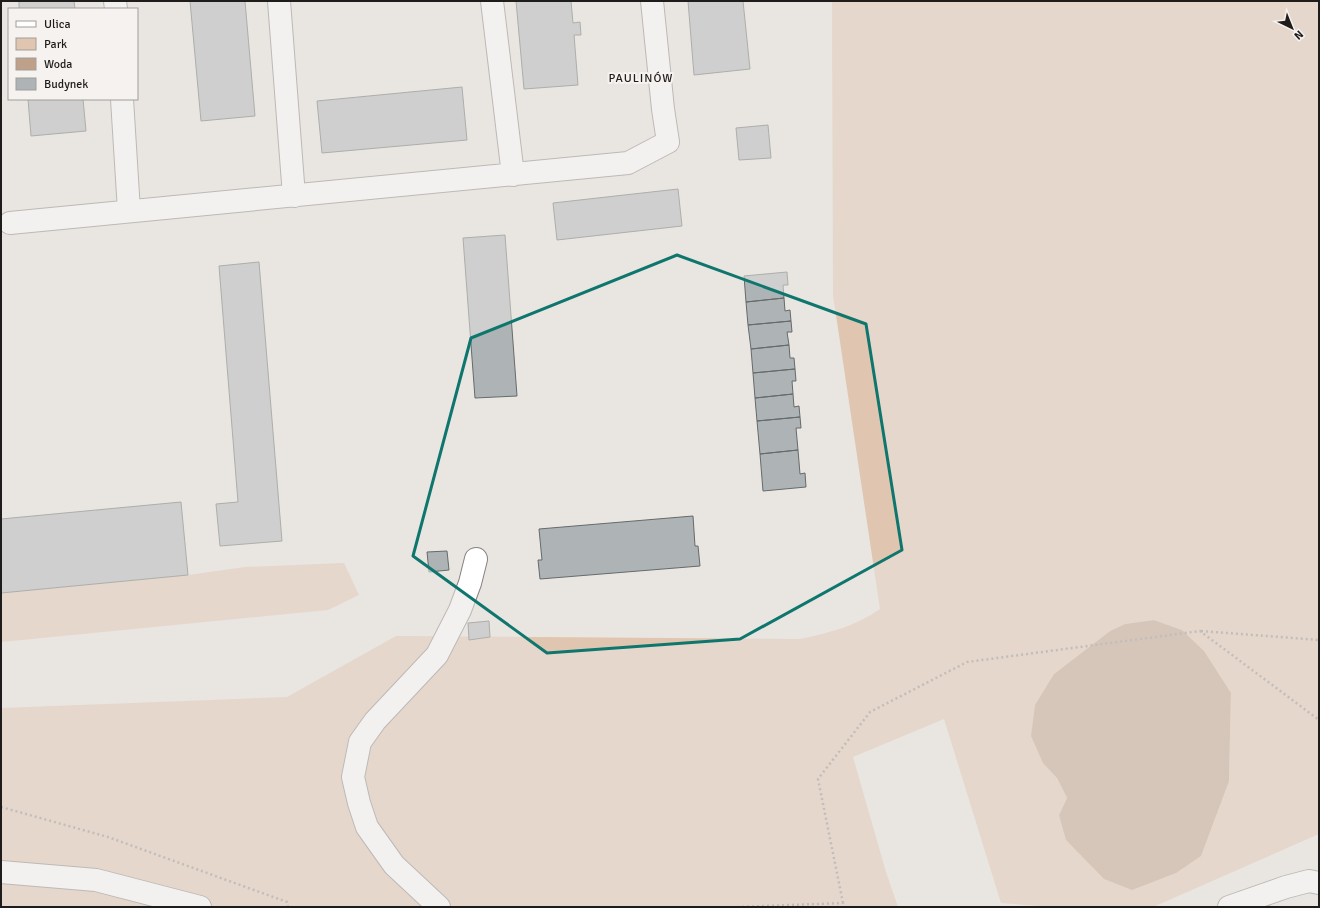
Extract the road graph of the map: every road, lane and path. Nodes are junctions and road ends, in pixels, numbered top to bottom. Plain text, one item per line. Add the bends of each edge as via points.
1 (279, 1) edge
2 (492, 1) edge
3 (652, 1) edge
4 (122, 100) edge
5 (513, 175) junction
6 (294, 196) junction
7 (129, 211) junction
8 (10, 223) dead end
9 (476, 559) dead end
10 (1200, 631) junction
11 (1319, 640) edge
12 (1319, 720) edge
13 (1, 807) edge
14 (1, 872) edge
15 (1319, 883) edge
16 (843, 903) junction
17 (200, 907) edge
18 (288, 907) edge
19 (439, 907) edge
20 (737, 907) edge
21 (844, 907) edge
22 (1229, 907) edge

1 - 6 lane
2 - 5 lane
3 - 5 lane via 668,142 628,164
4 - 7 lane
5 - 6 lane
6 - 7 lane
7 - 8 lane
9 - 19 lane via 460,610 437,655 375,722 360,742 353,777 367,827 394,865
10 - 11 path
10 - 12 path
10 - 16 path via 967,662 870,712 818,779
13 - 18 path via 108,837 287,902
14 - 17 lane via 96,880
15 - 22 lane via 1309,880
16 - 20 path
16 - 21 path

